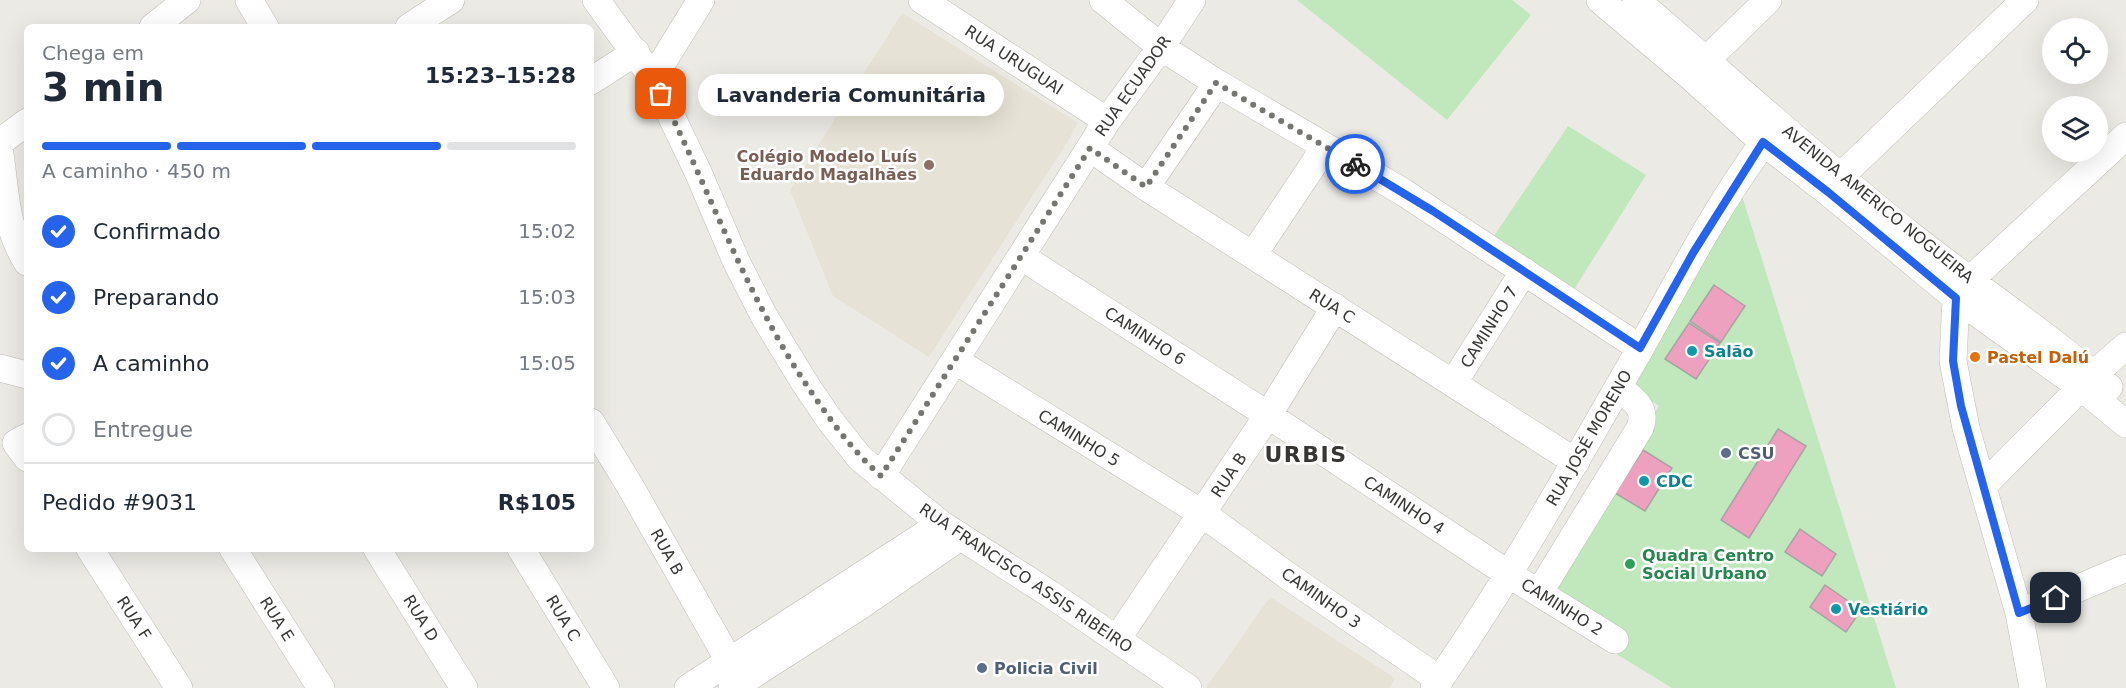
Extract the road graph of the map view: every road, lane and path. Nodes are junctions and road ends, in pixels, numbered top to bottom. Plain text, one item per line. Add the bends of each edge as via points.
1 (187, 0) edge
2 (249, 0) edge
3 (451, 0) edge
4 (596, 0) edge
5 (701, 0) edge
6 (922, 0) edge
7 (1103, 0) edge
8 (1192, 0) edge
9 (1600, 0) edge
10 (1636, 0) edge
11 (1768, 0) edge
12 (2025, 0) edge
13 (157, 24) edge
14 (263, 24) edge
15 (414, 24) edge
16 (1161, 47) junction
17 (636, 52) junction
18 (1698, 67) junction
19 (653, 78) junction
20 (594, 79) edge
21 (1216, 83) junction
22 (1107, 121) junction
23 (24, 124) edge
24 (1770, 133) junction
25 (2126, 136) edge
26 (0, 142) edge
27 (1325, 147) junction
28 (1090, 148) junction
29 (0, 154) edge
30 (1834, 184) junction
31 (1146, 187) junction
32 (1252, 255) junction
33 (24, 256) edge
34 (1022, 257) junction
35 (1524, 272) junction
36 (1963, 289) junction
37 (1335, 307) junction
38 (2126, 346) edge
39 (1640, 348) junction
40 (956, 361) junction
41 (0, 368) edge
42 (24, 374) edge
43 (2088, 381) junction
44 (1454, 382) junction
45 (1618, 387) junction
46 (2126, 400) edge
47 (1268, 415) junction
48 (2126, 424) edge
49 (594, 427) edge
50 (1576, 462) junction
51 (881, 476) junction
52 (1983, 486) junction
53 (1203, 514) junction
54 (950, 531) junction
55 (92, 552) edge
56 (235, 552) edge
57 (379, 552) edge
58 (523, 552) edge
59 (2126, 568) edge
60 (1510, 575) junction
61 (1539, 593) junction
62 (2019, 613) junction
63 (1117, 639) junction
64 (1615, 640) dead end
65 (734, 677) edge
66 (1437, 684) edge
67 (178, 688) edge
68 (321, 688) edge
69 (464, 688) edge
70 (606, 688) edge
71 (687, 688) edge
72 (1188, 688) edge
73 (2033, 688) edge

1 - 13 street
2 - 14 street
3 - 15 street
4 - 17 street, RUA FRANCISCO ASSIS RIBEIRO
5 - 19 street
6 - 22 street, RUA URUGUAI
7 - 16 street
8 - 16 street, RUA ECUADOR
9 - 18 street, AVENIDA AMERICO NOGUEIRA
10 - 18 street, AVENIDA AMERICO NOGUEIRA
11 - 18 street
12 - 30 street
16 - 21 street
16 - 22 street, RUA ECUADOR
17 - 19 street, RUA FRANCISCO ASSIS RIBEIRO
17 - 20 street
18 - 24 street, AVENIDA AMERICO NOGUEIRA
19 - 51 street, RUA FRANCISCO ASSIS RIBEIRO via 764,316 829,419 860,458
21 - 27 street
21 - 31 street
22 - 28 street, RUA ECUADOR
23 - 26 street
24 - 30 street, AVENIDA AMERICO NOGUEIRA
24 - 39 street, RUA JOSÉ MORENO via 1693,253
25 - 36 street
27 - 32 street
27 - 35 street via 1403,192
28 - 31 street, RUA C
28 - 34 street, RUA ECUADOR
29 - 33 street via 11,231
30 - 36 street, AVENIDA AMERICO NOGUEIRA via 1914,237
31 - 32 street, RUA C
32 - 37 street, RUA C
34 - 40 street, RUA ECUADOR
34 - 47 street, CAMINHO 6
35 - 39 street
35 - 44 street, CAMINHO 7
36 - 43 street, AVENIDA AMERICO NOGUEIRA
36 - 52 street via 1953,361
37 - 44 street, RUA C
37 - 47 street, RUA B
38 - 43 street
39 - 45 street, RUA JOSÉ MORENO
40 - 51 street, RUA ECUADOR
40 - 53 street, CAMINHO 5
41 - 42 street
43 - 46 street, AVENIDA AMERICO NOGUEIRA
43 - 48 street, AVENIDA AMERICO NOGUEIRA
43 - 52 street
44 - 50 street, RUA C
45 - 50 street, RUA JOSÉ MORENO
45 - 61 street via 1642,411 1640,428
47 - 53 street, RUA B
47 - 60 street, CAMINHO 4
49 - 65 street, RUA B
50 - 60 street, RUA JOSÉ MORENO
51 - 54 street, RUA FRANCISCO ASSIS RIBEIRO
52 - 62 street
53 - 63 street, RUA B
53 - 66 street, CAMINHO 3
54 - 63 street, RUA FRANCISCO ASSIS RIBEIRO
54 - 65 street via 856,608
55 - 67 street, RUA F
56 - 68 street, RUA E
57 - 69 street, RUA D
58 - 70 street, RUA C
59 - 62 street
60 - 61 street, CAMINHO 2
60 - 66 street, RUA JOSÉ MORENO
61 - 64 street, CAMINHO 2
62 - 73 street
63 - 72 street, RUA FRANCISCO ASSIS RIBEIRO
65 - 71 street

